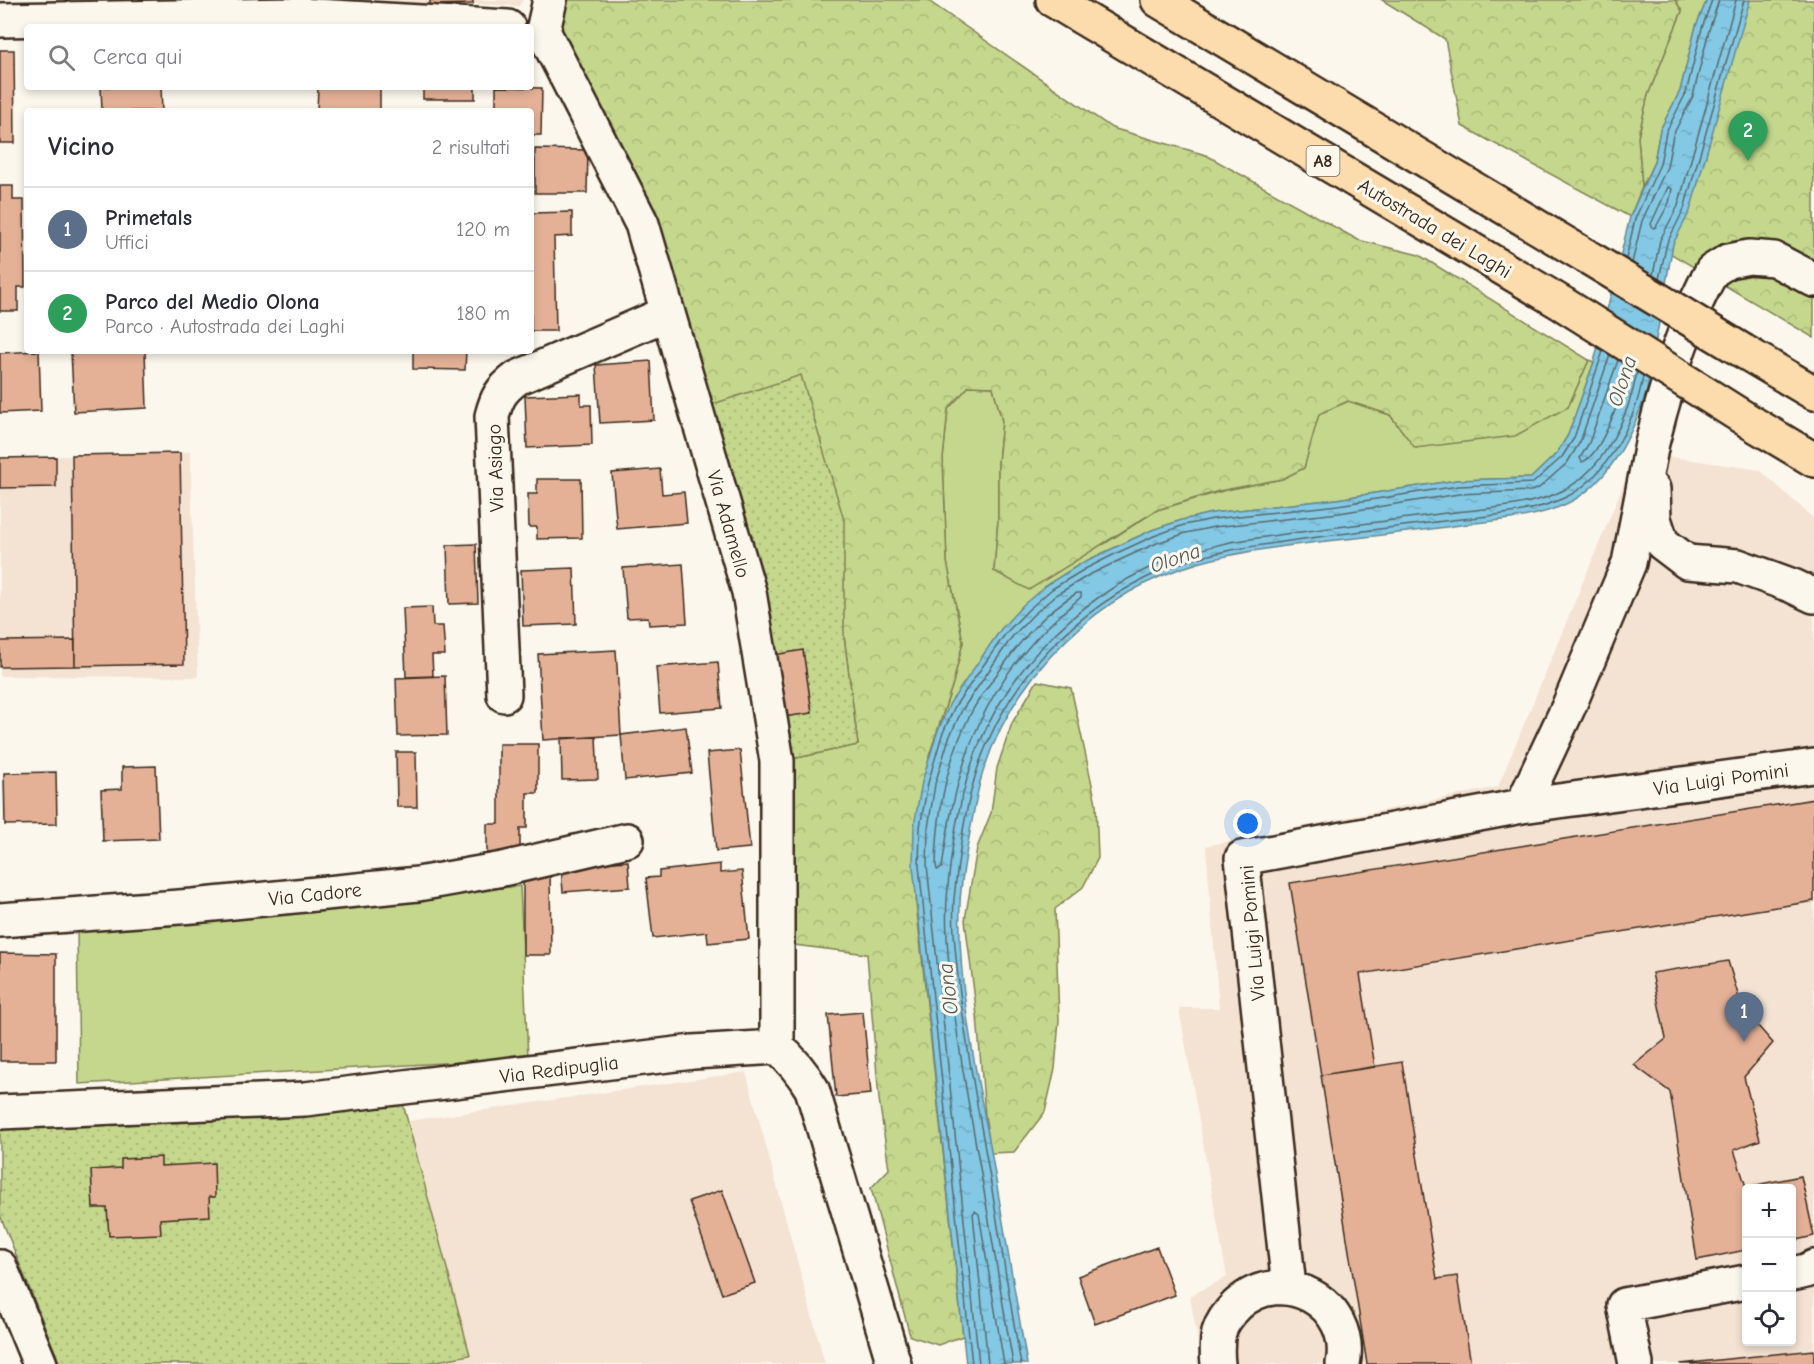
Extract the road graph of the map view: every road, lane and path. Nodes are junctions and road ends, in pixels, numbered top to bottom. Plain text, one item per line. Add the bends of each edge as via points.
1 (550, 0) edge
2 (1053, 0) edge
3 (1158, 0) edge
4 (0, 20) edge
5 (456, 24) edge
6 (537, 31) edge
7 (1814, 280) edge
8 (668, 313) junction
9 (1814, 393) edge
10 (1652, 443) junction
11 (1814, 460) edge
12 (1814, 597) edge
13 (504, 695) dead end
14 (1814, 766) edge
15 (1522, 806) junction
16 (627, 840) dead end
17 (0, 920) edge
18 (777, 1047) junction
19 (0, 1112) edge
20 (0, 1267) edge
21 (1814, 1267) edge
22 (1796, 1273) edge
23 (1742, 1283) edge
24 (1289, 1287) junction
25 (40, 1364) edge
26 (894, 1364) edge
27 (1213, 1364) edge
28 (1343, 1364) edge
29 (1636, 1364) edge

1 - 6 street
2 - 11 highway, Autostrada dei Laghi / A8, bridge via 1563,304
3 - 9 highway, bridge
4 - 5 street via 298,15
6 - 8 street, Via Adamello via 642,224
7 - 10 street via 1774,259 1749,256 1728,261 1712,271 1677,354
8 - 13 street, Via Asiago via 517,378 504,387 496,401 492,416
8 - 18 street, Via Adamello via 749,592 777,761
10 - 12 street via 1654,519 1662,543 1687,562 1738,566
10 - 15 street via 1629,563
14 - 15 street, Via Luigi Pomini
15 - 24 street, Via Luigi Pomini via 1242,858
16 - 17 street, Via Cadore via 418,884
18 - 19 street, Via Redipuglia via 693,1052 305,1099
18 - 26 street via 803,1073 812,1089
20 - 25 street
21 - 22 street
23 - 29 street via 1624,1305
24 - 27 street via 1267,1288 1246,1297 1229,1312 1219,1331
24 - 28 street via 1317,1298 1333,1314 1342,1334

